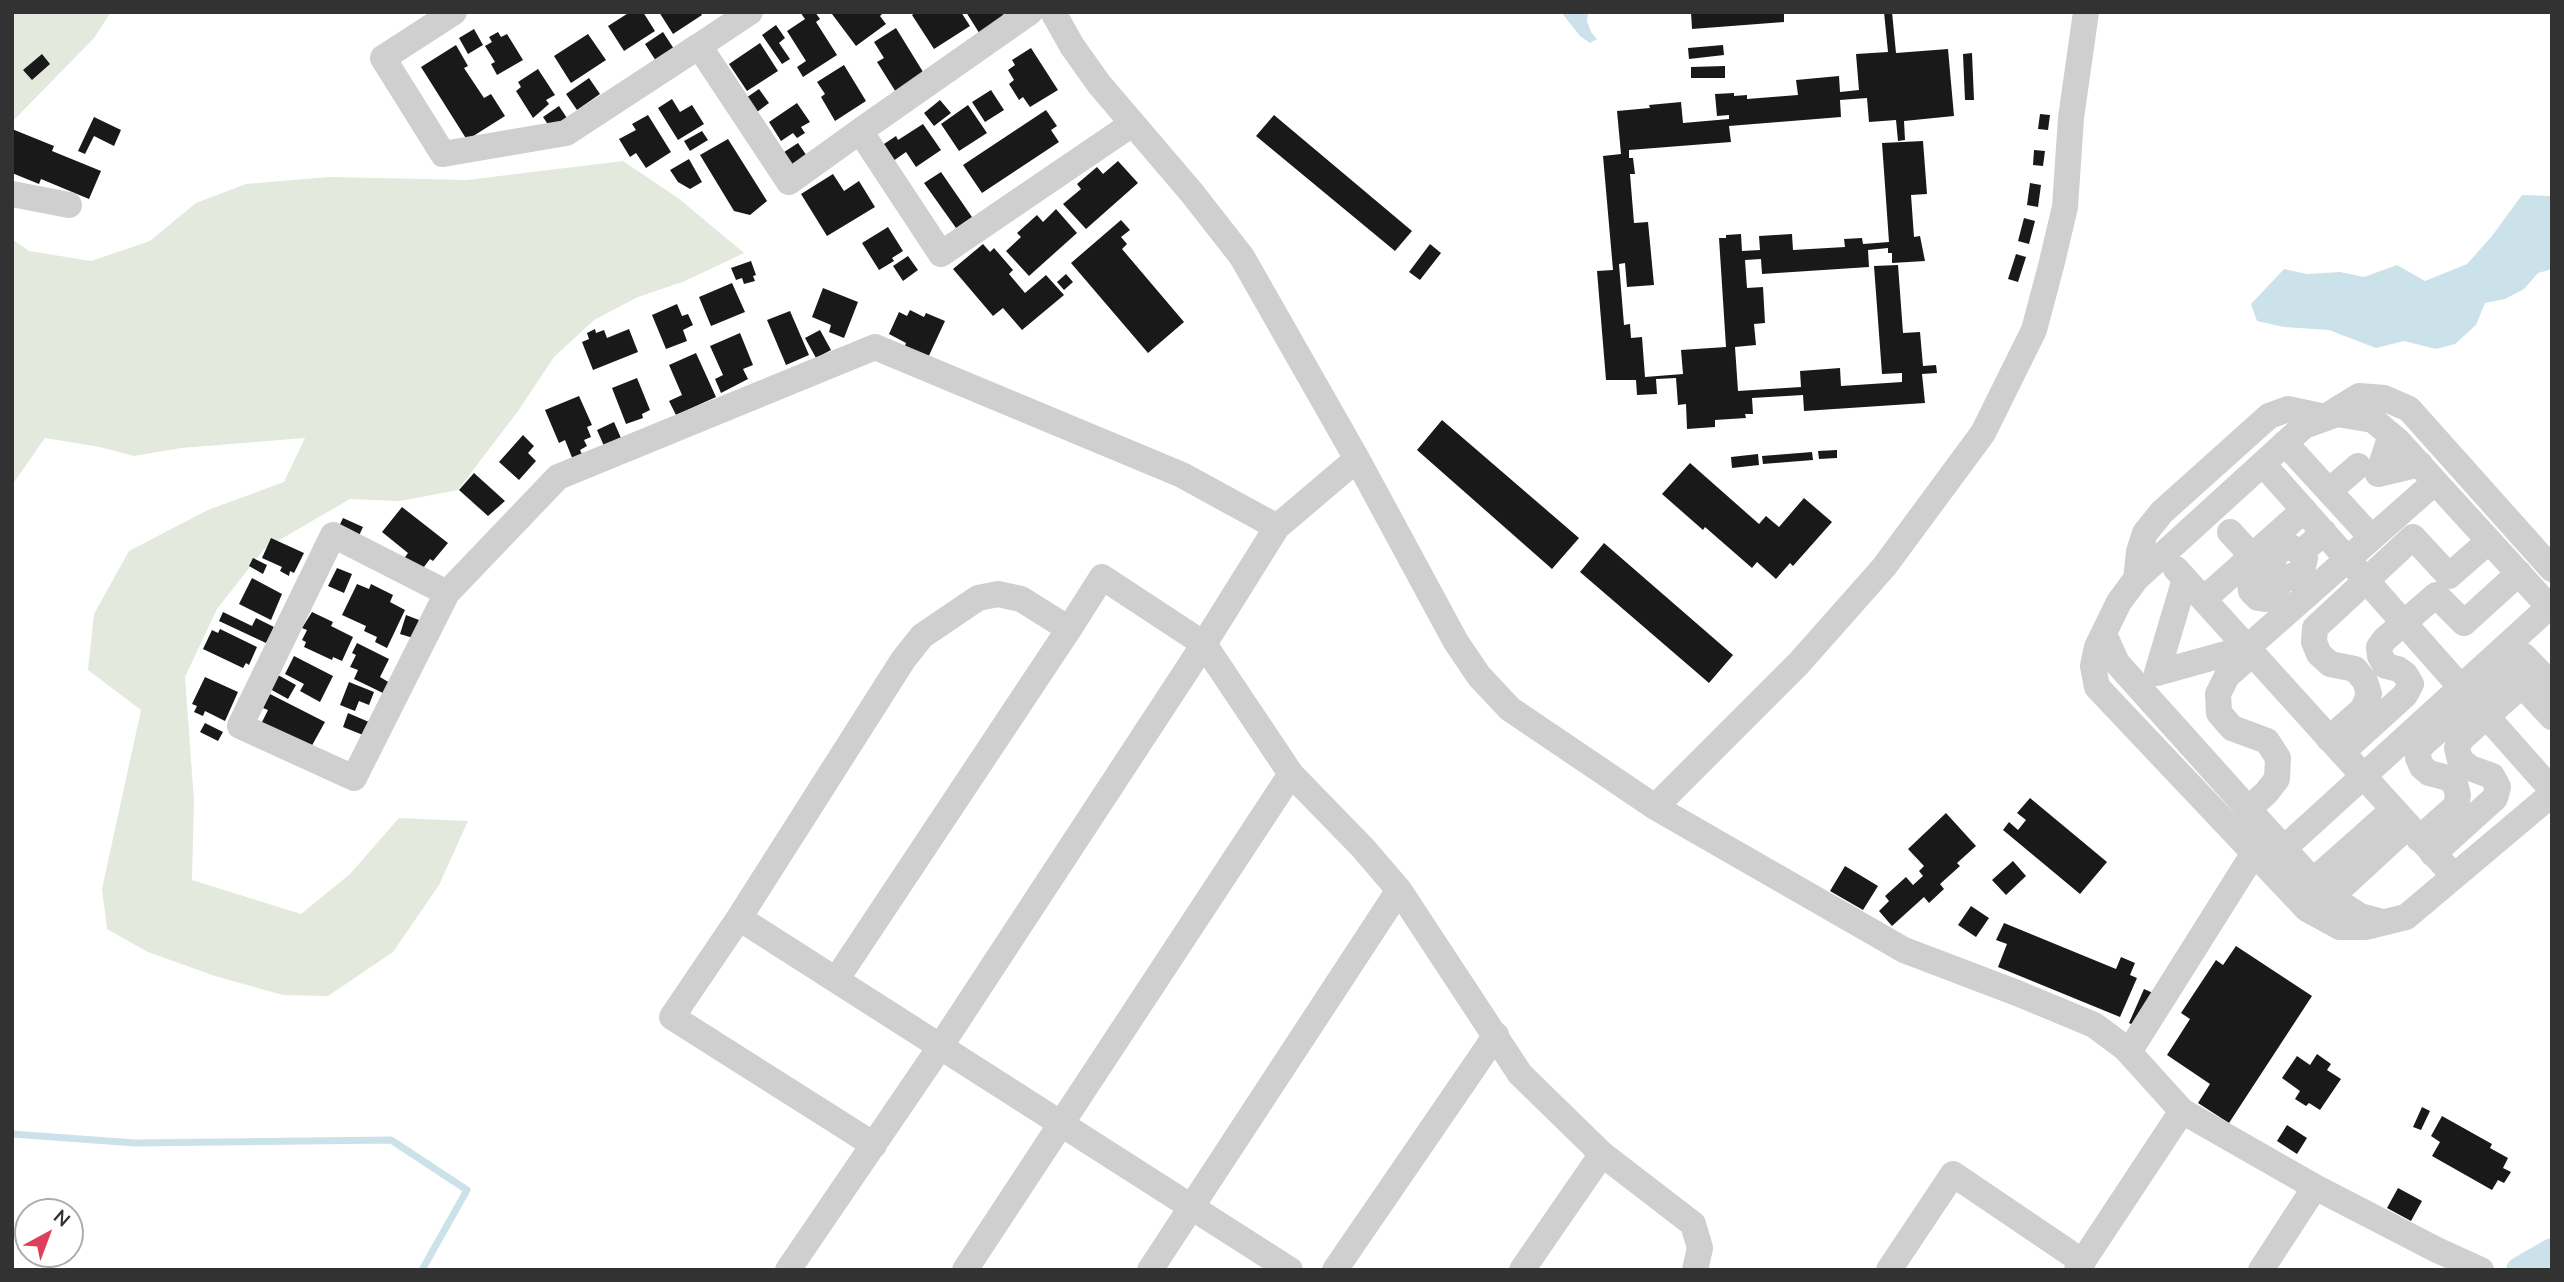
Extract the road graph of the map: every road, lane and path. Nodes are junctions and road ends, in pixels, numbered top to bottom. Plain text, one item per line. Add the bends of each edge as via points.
1 (454, 12) edge
2 (750, 12) edge
3 (1030, 12) edge
4 (1053, 12) edge
5 (2087, 12) edge
6 (699, 46) junction
7 (1132, 124) junction
8 (860, 131) junction
9 (12, 194) edge
10 (69, 205) dead end
11 (2325, 417) junction
12 (2391, 435) junction
13 (2285, 443) junction
14 (1357, 459) junction
15 (2263, 464) junction
16 (2358, 466) dead end
17 (2427, 473) junction
18 (2329, 491) junction
19 (2304, 510) junction
20 (1278, 527) junction
21 (2231, 532) dead end
22 (2324, 532) junction
23 (2372, 538) junction
24 (2489, 541) junction
25 (2163, 554) junction
26 (2252, 556) junction
27 (2348, 559) junction
28 (2552, 569) edge
29 (2519, 573) junction
30 (2136, 579) junction
31 (2185, 579) junction
32 (2366, 579) junction
33 (447, 593) junction
34 (2204, 599) junction
35 (2550, 608) edge
36 (2224, 622) junction
37 (2404, 623) junction
38 (1069, 628) junction
39 (2104, 634) junction
40 (1204, 644) junction
41 (2250, 651) junction
42 (2552, 685) edge
43 (2474, 701) junction
44 (2552, 717) edge
45 (2335, 746) junction
46 (1291, 774) junction
47 (2363, 776) junction
48 (2552, 792) edge
49 (1655, 807) junction
50 (2247, 810) junction
51 (2413, 832) junction
52 (2267, 856) junction
53 (2454, 876) junction
54 (2322, 889) junction
55 (1399, 890) junction
56 (739, 918) junction
57 (2380, 922) junction
58 (836, 980) junction
59 (1496, 1035) junction
60 (940, 1047) junction
61 (2129, 1052) junction
62 (2182, 1111) junction
63 (1061, 1124) junction
64 (874, 1145) junction
65 (1602, 1154) junction
66 (2315, 1186) junction
67 (1191, 1206) junction
68 (2430, 1260) edge
69 (2080, 1266) edge
70 (788, 1270) edge
71 (964, 1270) edge
72 (1150, 1270) edge
73 (1290, 1270) edge
74 (1335, 1270) edge
75 (1522, 1270) edge
76 (1695, 1270) edge
77 (1889, 1270) edge
78 (2261, 1270) edge
79 (2481, 1270) edge

1 - 6 street via 383,58 443,154 566,133
2 - 6 street
3 - 8 street
4 - 7 street via 1072,46
5 - 49 street via 2057,242 2034,330 1983,433 1884,567 1799,663
6 - 8 street via 789,182
7 - 8 street via 941,254
7 - 14 street via 1242,257
9 - 10 street
11 - 12 street via 2337,414 2373,420
11 - 13 street via 2304,426
11 - 28 street via 2359,396 2384,398 2409,409
11 - 30 street via 2288,409 2269,415 2162,512 2145,533
12 - 17 street
12 - 17 street via 2378,474
13 - 15 street
13 - 18 street
14 - 20 street
14 - 49 street via 1455,642 1479,676 1510,709
15 - 19 street
15 - 25 street
16 - 18 street
17 - 23 street
17 - 24 street
18 - 23 street
19 - 22 street
19 - 26 street
20 - 33 street via 1182,475 875,347 558,477
20 - 40 street
21 - 26 street
22 - 27 street
22 - 36 street via 2301,553 2305,558 2302,571 2289,578 2266,569 2258,571 2252,577 2255,595
23 - 27 street
24 - 29 street
24 - 32 street via 2449,576 2413,537
25 - 30 street
25 - 31 street
26 - 34 street
27 - 32 street
27 - 41 street
29 - 35 street
29 - 37 street via 2464,623 2437,595
30 - 39 street
31 - 34 street
31 - 41 street via 2157,673
32 - 37 street
32 - 45 street via 2315,628 2319,654 2330,664 2355,669 2369,694
33 - 33 street via 354,778 240,726 333,535
34 - 36 street
35 - 43 street
36 - 41 street
37 - 43 street
37 - 45 street via 2379,647 2380,656 2386,666 2406,674 2412,684 2405,695
38 - 40 street via 1102,577
38 - 56 street via 1021,599 998,594 978,598 922,636
38 - 58 street
39 - 50 street via 2117,663
39 - 52 street via 2092,666 2098,687
40 - 46 street
40 - 60 street
41 - 45 street
41 - 50 street via 2227,676 2218,694 2219,713 2232,728 2267,741 2278,758 2277,779
42 - 43 street via 2524,656
43 - 44 street via 2522,685
43 - 47 street
43 - 48 street
43 - 51 street via 2418,751 2422,767 2448,778 2458,795 2456,806
43 - 51 street via 2457,748 2460,760 2492,776 2498,787 2495,798
45 - 47 street
46 - 55 street
46 - 63 street
47 - 51 street
47 - 52 street
48 - 53 street
49 - 61 street via 1904,950 2094,1025
50 - 52 street
51 - 53 street
51 - 54 street via 2372,872
51 - 54 street via 2355,831
52 - 54 street
52 - 57 street via 2307,909 2340,927
52 - 61 street
53 - 57 street via 2406,917
54 - 57 street via 2360,916
55 - 59 street
55 - 67 street
56 - 58 street
56 - 64 street via 672,1017
58 - 60 street
59 - 65 street via 1520,1074
59 - 74 street
60 - 63 street
60 - 64 street
61 - 62 street
62 - 66 street
62 - 69 street
63 - 67 street
63 - 71 street
64 - 70 street
65 - 75 street
65 - 76 street via 1693,1224 1700,1248
66 - 68 street
66 - 78 street
67 - 72 street
67 - 73 street
68 - 79 street
69 - 77 street via 1953,1174

